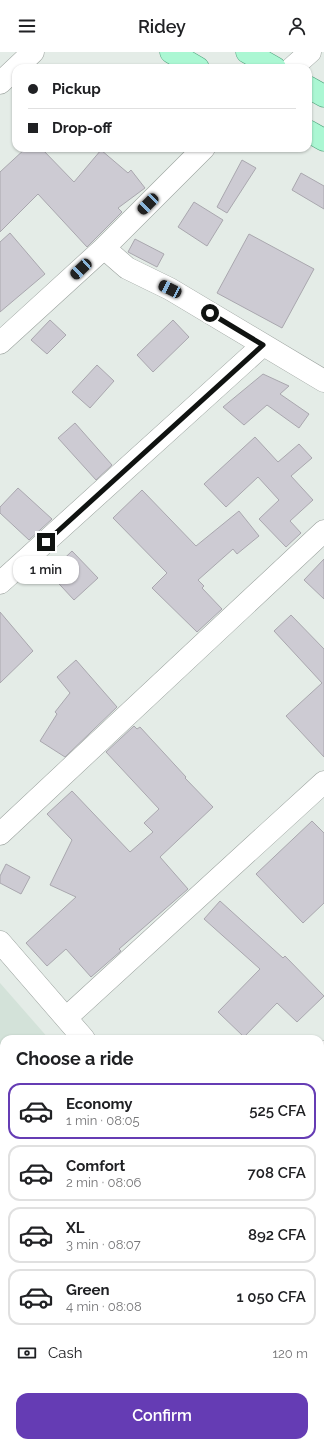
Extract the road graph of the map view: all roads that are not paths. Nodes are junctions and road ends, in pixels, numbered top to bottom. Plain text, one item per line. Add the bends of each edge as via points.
1 (33, 52) edge
2 (171, 52) edge
3 (247, 52) edge
4 (310, 52) edge
5 (20, 64) edge
6 (191, 64) edge
7 (268, 64) edge
8 (296, 64) edge
9 (12, 72) edge
10 (0, 83) edge
11 (312, 89) edge
12 (324, 96) edge
13 (312, 133) edge
14 (324, 140) edge
15 (200, 152) edge
16 (104, 248) junction
17 (0, 343) edge
18 (263, 345) junction
19 (324, 381) edge
20 (324, 531) edge
21 (0, 583) edge
22 (324, 782) edge
23 (0, 834) edge
24 (0, 942) edge
25 (66, 1018) junction
26 (81, 1035) edge

1 - 5 street
2 - 6 main road
3 - 7 main road
4 - 8 street
9 - 10 street
11 - 12 main road
13 - 14 main road
15 - 16 street
16 - 17 street
16 - 18 street via 127,268 170,289
18 - 19 street
18 - 21 street
20 - 23 street
22 - 25 street
24 - 25 street
25 - 26 street

